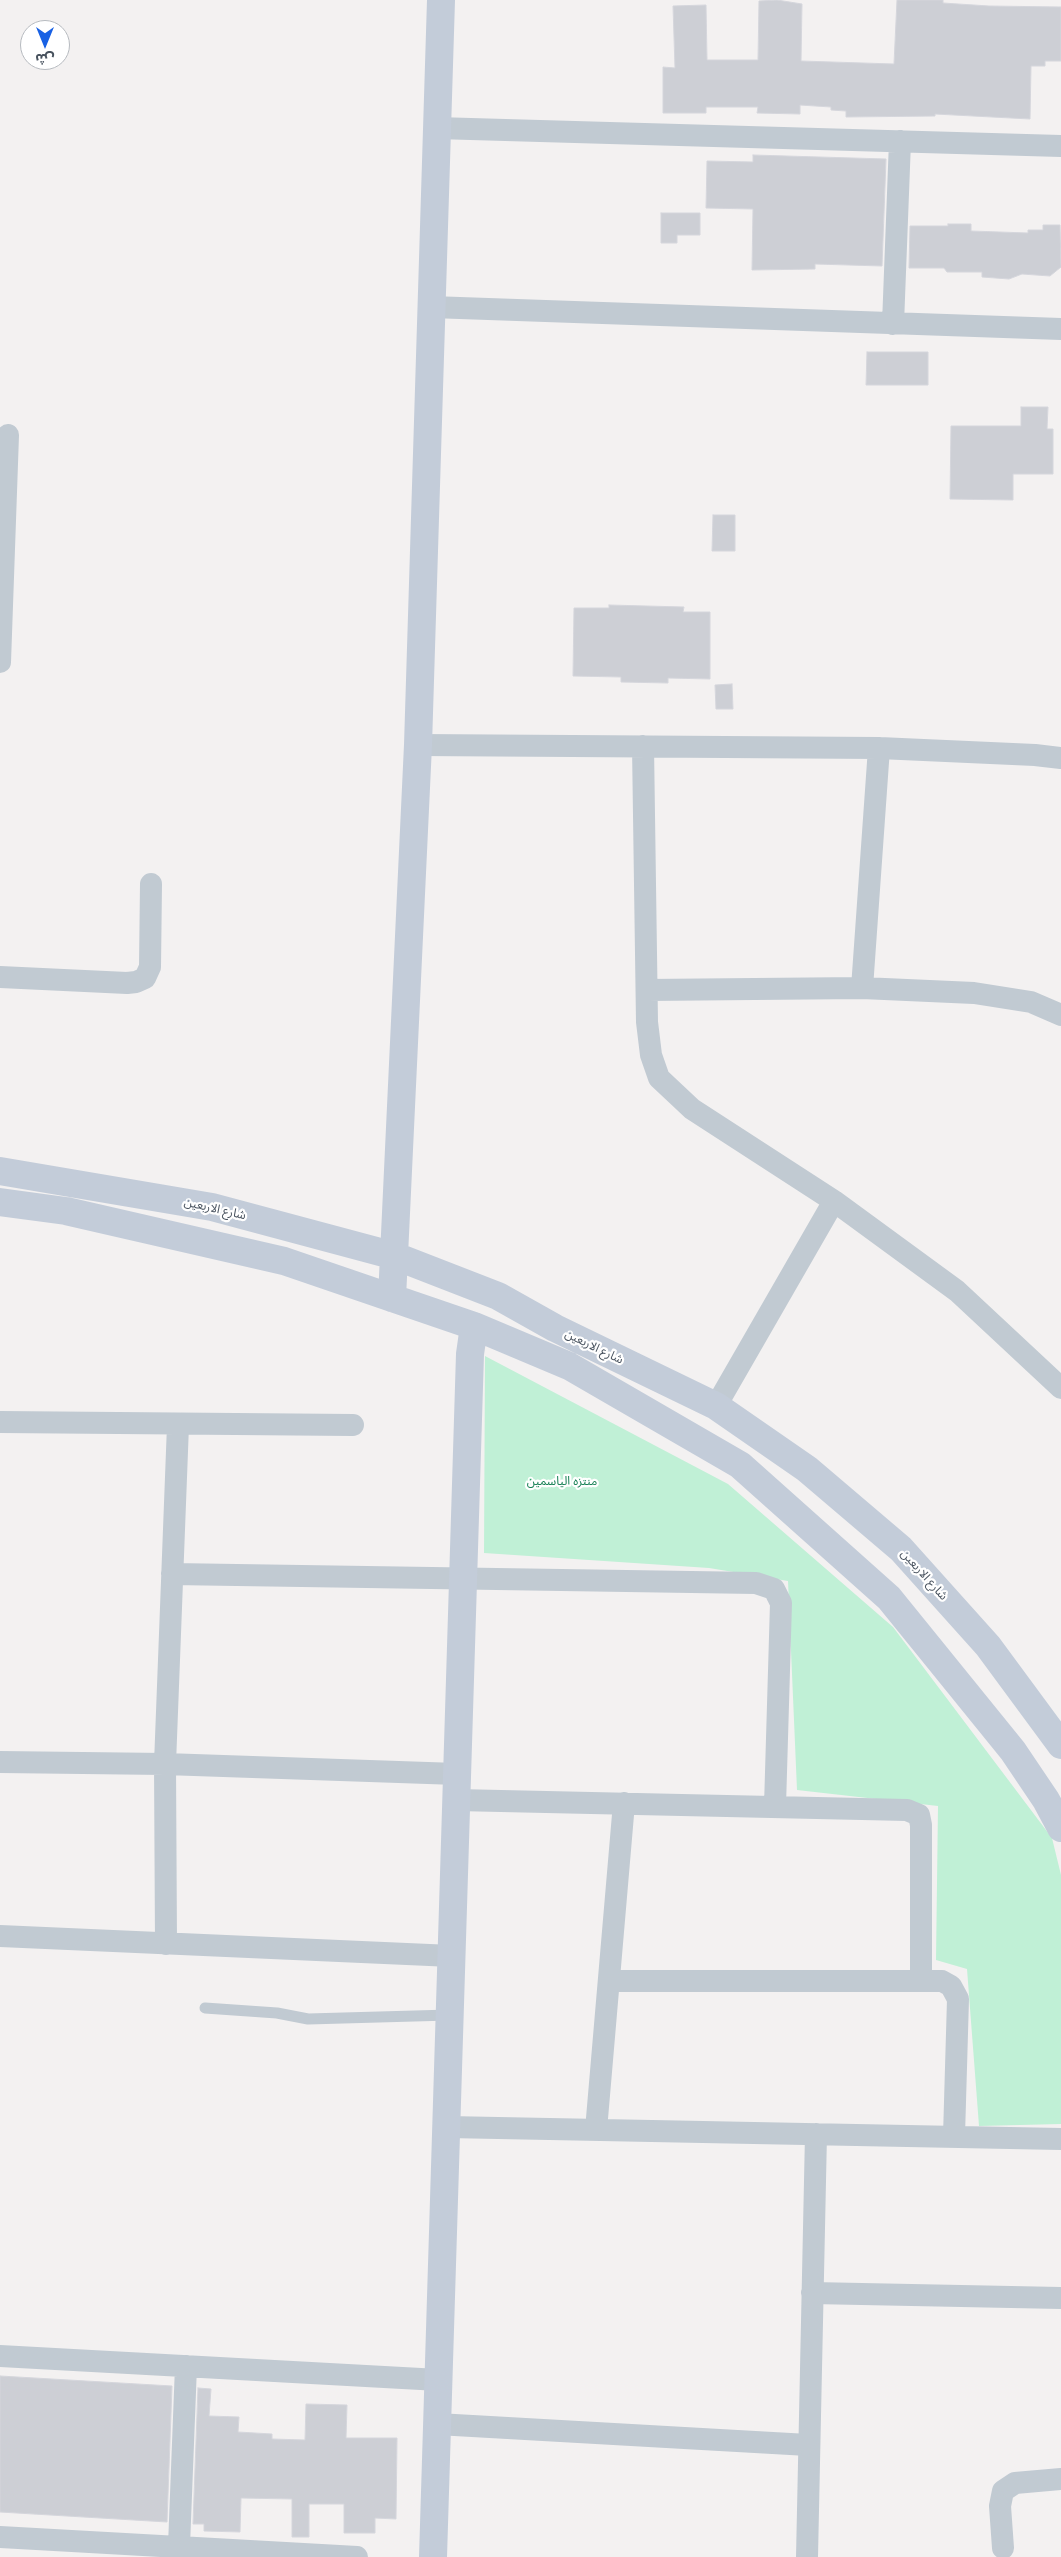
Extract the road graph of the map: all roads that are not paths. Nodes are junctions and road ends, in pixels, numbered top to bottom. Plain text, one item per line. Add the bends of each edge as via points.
1 (441, 0) edge
2 (436, 128) junction
3 (900, 141) junction
4 (1061, 146) edge
5 (430, 307) junction
6 (893, 324) junction
7 (1061, 329) edge
8 (8, 436) dead end
9 (0, 662) edge
10 (418, 745) junction
11 (643, 746) junction
12 (879, 748) junction
13 (1061, 758) edge
14 (151, 884) dead end
15 (0, 977) edge
16 (862, 988) junction
17 (647, 990) junction
18 (1061, 1016) edge
19 (0, 1171) edge
20 (834, 1201) junction
21 (0, 1202) edge
22 (396, 1256) junction
23 (392, 1298) junction
24 (474, 1326) junction
25 (1061, 1388) edge
26 (716, 1406) junction
27 (0, 1422) edge
28 (178, 1425) junction
29 (353, 1425) dead end
30 (172, 1574) junction
31 (463, 1578) junction
32 (1061, 1745) edge
33 (0, 1762) edge
34 (165, 1764) junction
35 (457, 1787) junction
36 (624, 1803) junction
37 (775, 1806) junction
38 (1061, 1828) edge
39 (0, 1936) edge
40 (166, 1944) junction
41 (452, 1956) junction
42 (609, 1981) junction
43 (921, 1981) junction
44 (205, 2008) dead end
45 (450, 2015) junction
46 (447, 2127) junction
47 (596, 2130) junction
48 (816, 2134) junction
49 (954, 2136) junction
50 (1061, 2139) edge
51 (812, 2293) junction
52 (1061, 2298) edge
53 (0, 2356) edge
54 (186, 2366) junction
55 (439, 2380) junction
56 (437, 2424) junction
57 (808, 2445) junction
58 (1061, 2479) edge
59 (0, 2537) edge
60 (179, 2546) junction
61 (1003, 2548) dead end
62 (143, 2550) edge
63 (357, 2557) edge
64 (434, 2557) edge
65 (807, 2557) edge

1 - 2 street
2 - 3 street
2 - 5 street
3 - 4 street
3 - 6 street
5 - 6 street
5 - 10 street
6 - 7 street
8 - 9 street
10 - 11 street
10 - 22 street
11 - 12 street
11 - 17 street
12 - 13 street
12 - 16 street
14 - 15 street via 150,967 145,978 127,983
16 - 17 street
16 - 18 street via 1008,997 1031,1002
17 - 20 street via 651,1055 659,1078 692,1109
19 - 22 street, شارع الاربعين via 212,1207
20 - 25 street via 957,1291
20 - 26 street
21 - 23 street via 66,1211 284,1261
22 - 23 street
22 - 26 street, شارع الاربعين via 498,1296 555,1328
23 - 24 street
24 - 31 street via 470,1354
24 - 38 street via 569,1366 740,1465 889,1598 1013,1751
26 - 32 street, شارع الاربعين via 807,1469 901,1549 988,1646
27 - 28 street
28 - 29 street
28 - 30 street
30 - 31 street
30 - 34 street
31 - 35 street
31 - 37 street via 756,1583 774,1589 781,1603
33 - 34 street
34 - 35 street
34 - 40 street
35 - 36 street
35 - 41 street
36 - 37 street
36 - 42 street
37 - 43 street via 907,1810 919,1815
39 - 40 street
40 - 41 street
41 - 45 street
42 - 43 street
42 - 47 street
43 - 49 street via 952,1986 958,1999
44 - 45 lane via 277,2012 308,2019
45 - 46 street
46 - 47 street
46 - 55 street
47 - 48 street
48 - 49 street
48 - 51 street
49 - 50 street
51 - 52 street
51 - 57 street
53 - 54 street
54 - 55 street
54 - 60 street
55 - 56 street
56 - 57 street
56 - 64 street
57 - 65 street
58 - 61 street via 1015,2483 1003,2491 1000,2506
59 - 62 street
60 - 62 street
60 - 63 street

